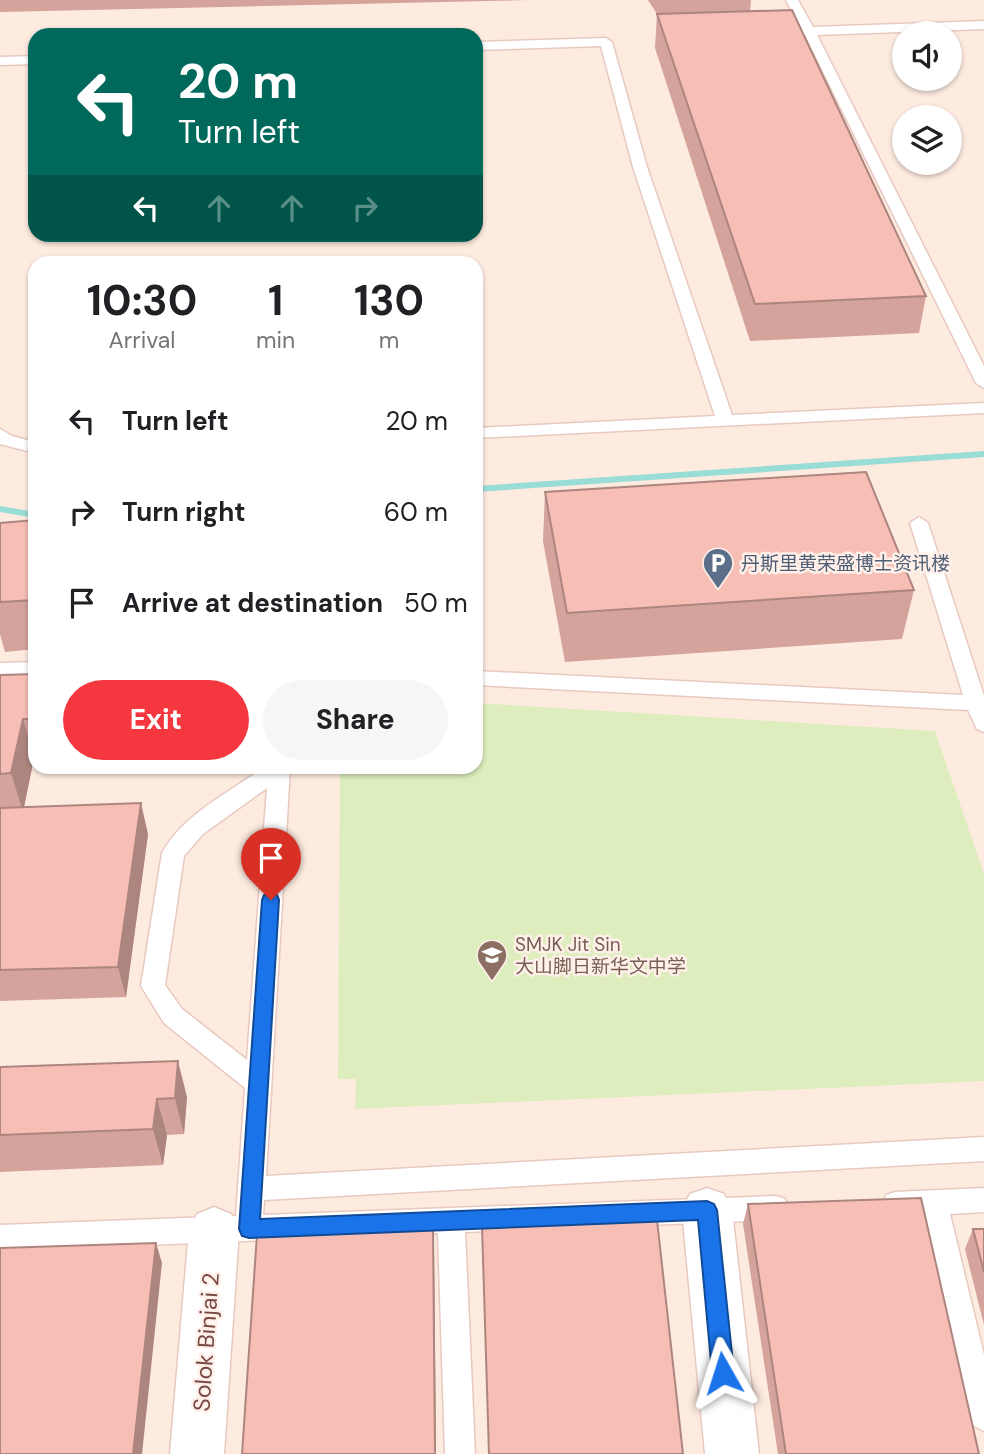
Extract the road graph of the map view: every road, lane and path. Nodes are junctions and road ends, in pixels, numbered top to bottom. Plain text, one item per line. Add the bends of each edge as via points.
1 (792, 0) edge
2 (984, 25) edge
3 (810, 31) junction
4 (783, 32) edge
5 (483, 46) edge
6 (28, 60) edge
7 (0, 61) edge
8 (984, 383) edge
9 (984, 408) edge
10 (726, 422) junction
11 (483, 433) edge
12 (0, 434) edge
13 (28, 446) edge
14 (919, 523) dead end
15 (28, 669) edge
16 (0, 670) edge
17 (483, 678) edge
18 (980, 703) edge
19 (984, 723) edge
20 (269, 774) edge
21 (279, 774) edge
22 (259, 1084) junction
23 (984, 1149) edge
24 (252, 1189) junction
25 (984, 1200) edge
26 (934, 1202) junction
27 (867, 1205) edge
28 (801, 1207) edge
29 (707, 1210) junction
30 (451, 1220) junction
31 (232, 1229) junction
32 (0, 1238) edge
33 (984, 1416) edge
34 (197, 1454) edge
35 (460, 1454) edge
36 (732, 1454) edge

1 - 3 lane
2 - 3 lane
3 - 4 lane
3 - 8 lane
5 - 10 lane via 606,42 640,167
6 - 7 lane
9 - 10 lane
10 - 11 lane
12 - 13 lane
14 - 18 lane
15 - 16 lane
17 - 18 lane
18 - 19 lane
20 - 22 lane via 195,828 173,853 153,986 173,1016
21 - 22 lane
22 - 24 lane
23 - 24 lane
24 - 31 lane
25 - 26 lane
26 - 27 lane
26 - 33 lane
28 - 29 lane
29 - 30 lane
29 - 36 street
30 - 31 lane
30 - 35 lane
31 - 32 lane
31 - 34 street, Solok Binjai 2

